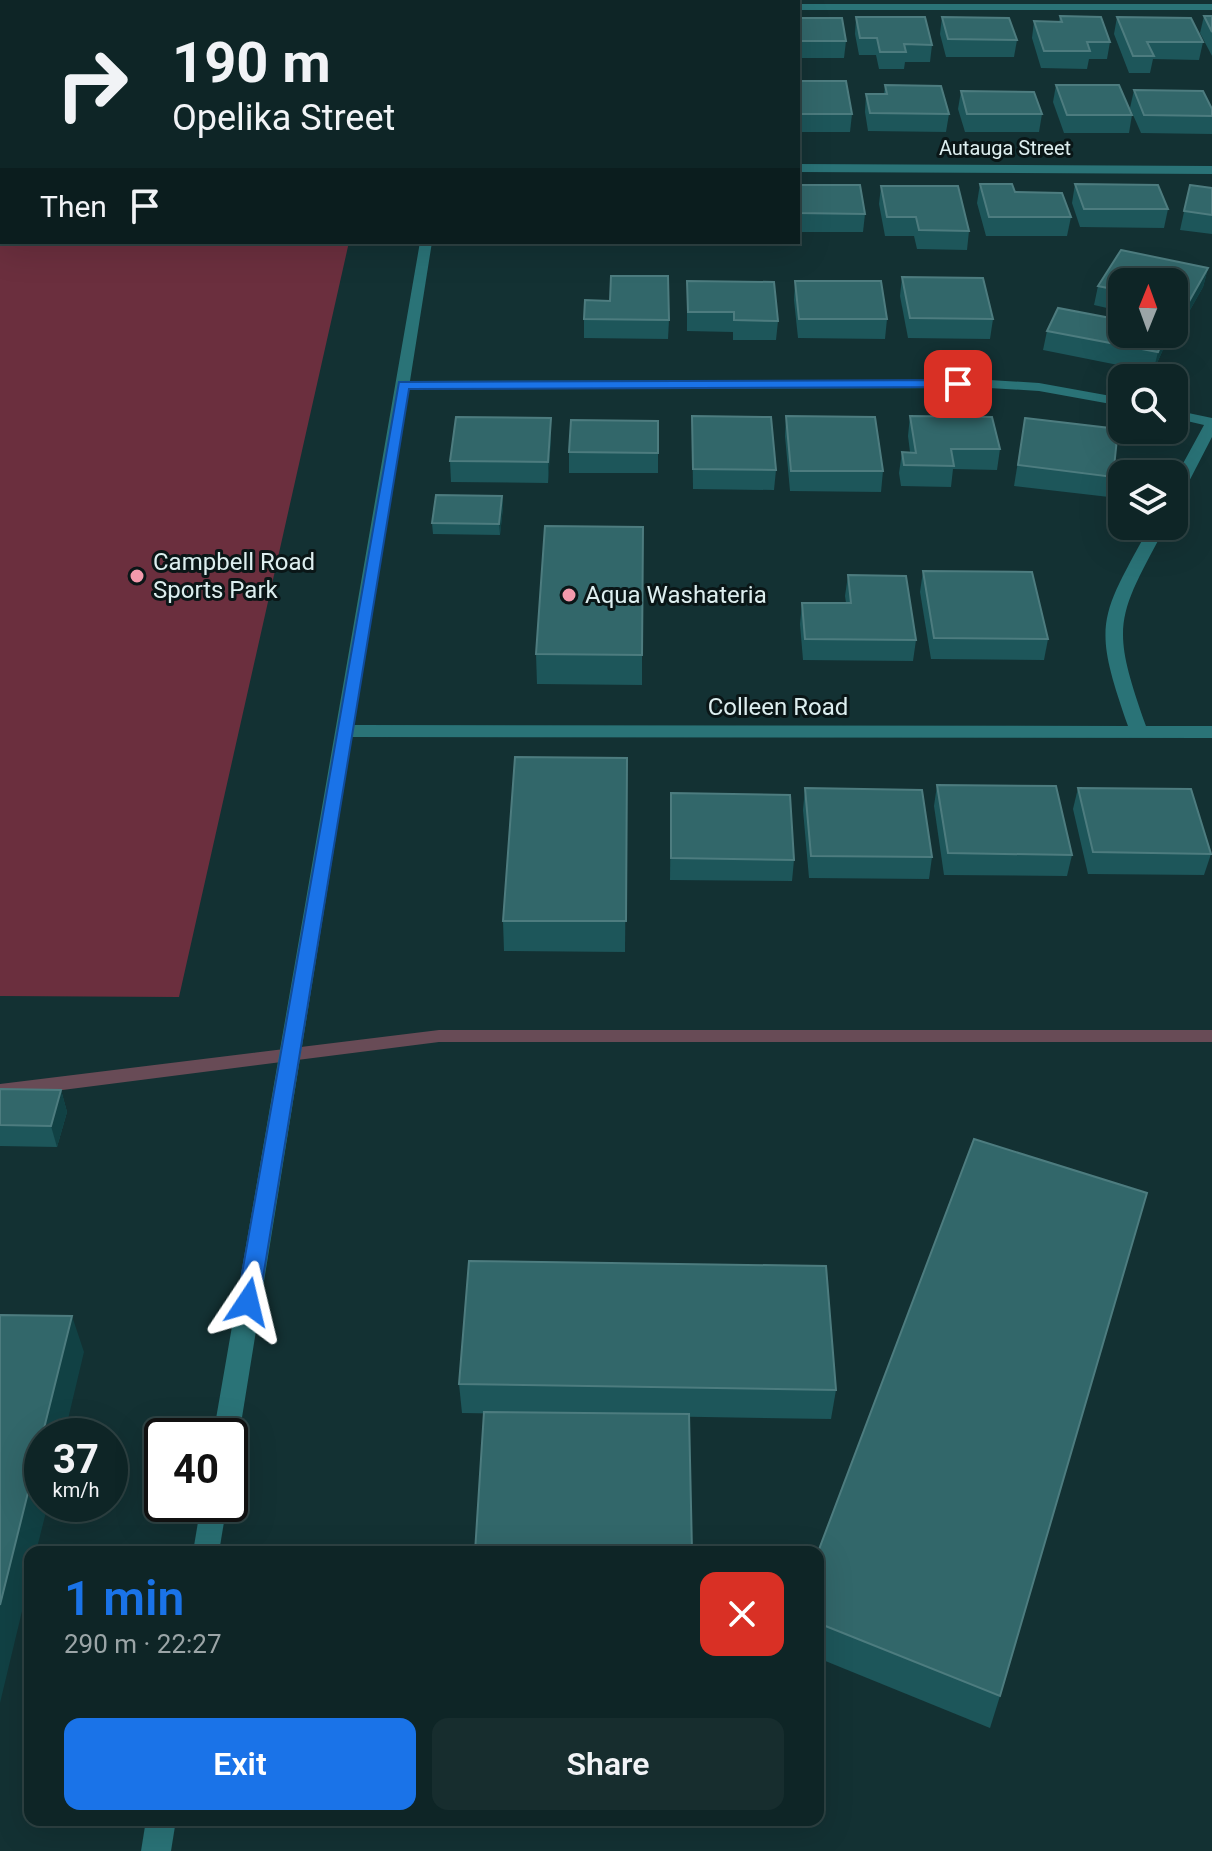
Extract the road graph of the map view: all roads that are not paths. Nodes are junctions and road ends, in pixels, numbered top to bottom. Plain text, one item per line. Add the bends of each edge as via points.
1 (800, 7) edge
2 (1212, 7) edge
3 (800, 168) edge
4 (1212, 170) edge
5 (426, 244) edge
6 (403, 385) junction
7 (1108, 399) edge
8 (1188, 417) edge
9 (1212, 422) edge
10 (1188, 468) edge
11 (1151, 540) edge
12 (345, 731) junction
13 (1139, 732) junction
14 (1212, 732) edge
15 (229, 1418) edge
16 (211, 1522) edge
17 (207, 1546) edge
18 (160, 1826) edge
19 (156, 1851) edge

1 - 2 street
3 - 4 street, Autauga Street
5 - 6 street
6 - 7 street via 989,384
6 - 12 street
8 - 9 street
9 - 10 street
11 - 13 street via 1117,604 1112,635
12 - 13 street, Colleen Road
12 - 15 street
13 - 14 street, Colleen Road
16 - 17 street
18 - 19 street

